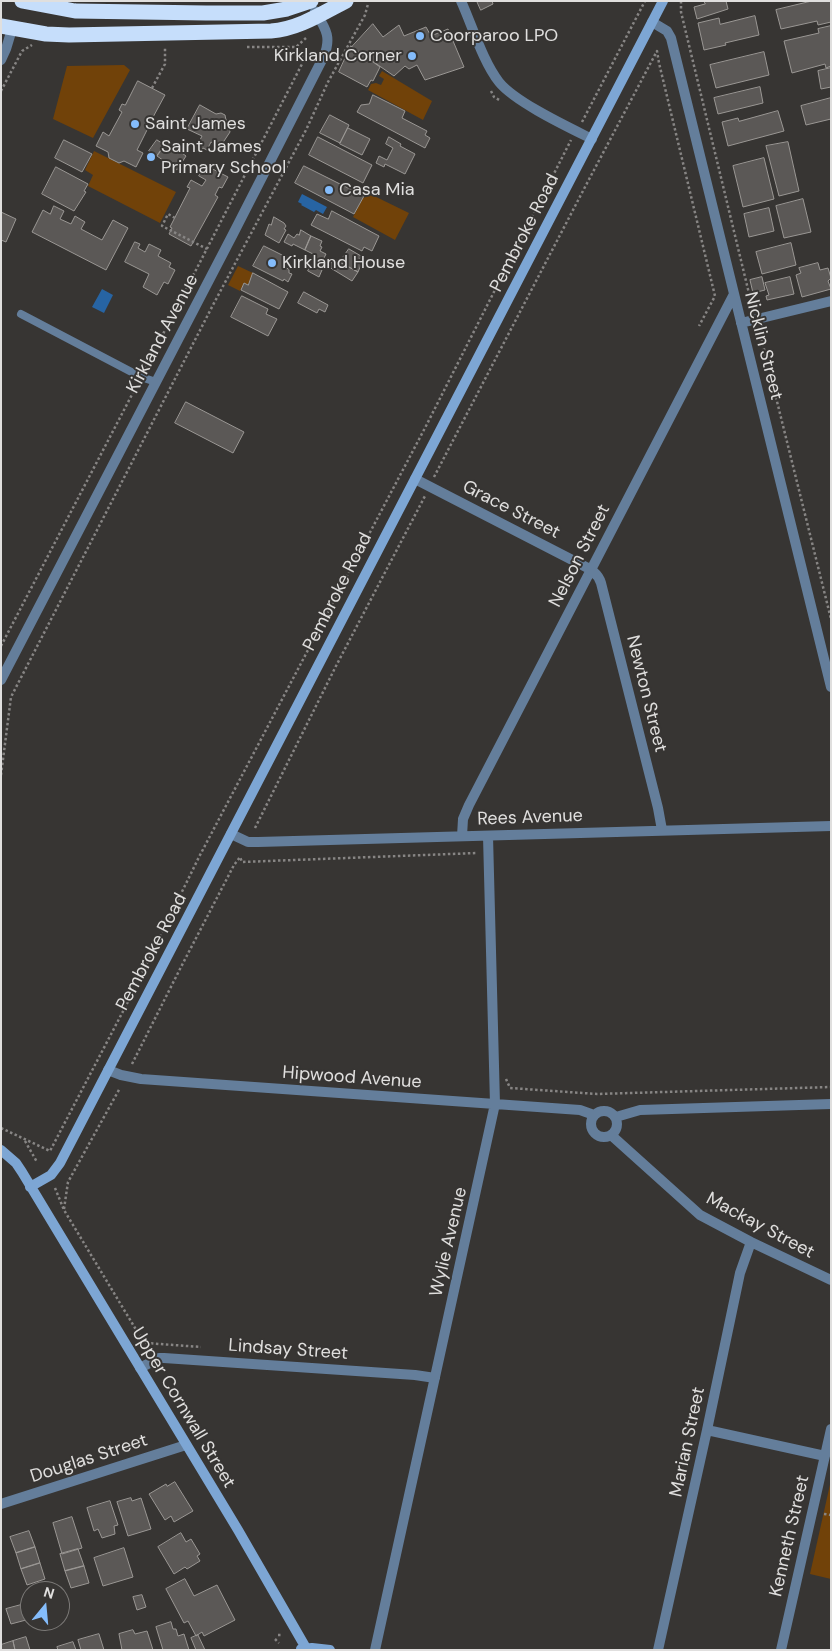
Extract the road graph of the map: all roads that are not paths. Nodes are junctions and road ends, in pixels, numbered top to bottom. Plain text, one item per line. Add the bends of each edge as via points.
1 (22, 1) edge
2 (310, 1) edge
3 (346, 1) edge
4 (461, 1) edge
5 (663, 1) edge
6 (318, 16) junction
7 (652, 22) junction
8 (6, 28) edge
9 (1, 60) edge
10 (592, 138) junction
11 (734, 294) junction
12 (831, 301) edge
13 (21, 314) dead end
14 (741, 323) junction
15 (156, 382) junction
16 (415, 479) junction
17 (591, 570) junction
18 (1, 680) edge
19 (831, 687) edge
20 (831, 826) edge
21 (662, 830) junction
22 (231, 834) junction
23 (462, 836) junction
24 (488, 836) junction
25 (108, 1070) junction
26 (496, 1104) junction
27 (831, 1104) edge
28 (594, 1115) junction
29 (616, 1117) junction
30 (611, 1135) junction
31 (1, 1150) edge
32 (30, 1187) junction
33 (751, 1242) junction
34 (831, 1280) edge
35 (140, 1368) junction
36 (435, 1378) junction
37 (831, 1429) edge
38 (708, 1430) junction
39 (186, 1445) junction
40 (825, 1456) junction
41 (1, 1504) edge
42 (303, 1649) edge
43 (330, 1650) edge
44 (376, 1650) edge
45 (658, 1650) edge
46 (781, 1650) edge

1 - 2 highway via 75,11 251,8 277,11
2 - 6 street, Kirkland Avenue
3 - 6 highway
4 - 10 street via 488,64 502,87
5 - 7 street, Pembroke Road
6 - 8 highway via 281,30 256,32 69,35
6 - 15 street, Kirkland Avenue via 328,40 324,56
7 - 10 street, Pembroke Road
7 - 11 street, Nicklin Street via 665,29 670,38
8 - 9 street via 6,49
10 - 16 street, Pembroke Road
11 - 14 street, Nicklin Street
11 - 17 street, Nelson Street
12 - 14 street
13 - 15 lane
14 - 19 street, Nicklin Street
15 - 18 street, Kirkland Avenue
16 - 17 street, Grace Street
16 - 22 street, Pembroke Road
17 - 21 street, Newton Street via 601,583
17 - 23 street, Nelson Street via 467,810 462,822
20 - 21 street, Rees Avenue
21 - 24 street, Rees Avenue
22 - 23 street, Rees Avenue via 248,842
22 - 25 street, Pembroke Road
23 - 24 street, Rees Avenue
24 - 26 street, Wylie Avenue
25 - 26 street, Hipwood Avenue via 141,1079
25 - 32 street, Pembroke Road via 57,1169
26 - 28 street, Hipwood Avenue via 580,1110
26 - 36 street, Wylie Avenue
27 - 29 street via 640,1110
28 - 29 street via 605,1111
28 - 30 street via 590,1123 592,1131 603,1137
29 - 30 street via 617,1129
30 - 33 street, Mackay Street via 700,1215
31 - 32 street, Upper Cornwall Street via 16,1164
32 - 35 street, Upper Cornwall Street
33 - 34 street, Mackay Street
33 - 38 street, Marian Street via 740,1273
35 - 36 street, Lindsay Street via 164,1358
35 - 39 street, Upper Cornwall Street
36 - 44 street, Wylie Avenue
37 - 40 street, Kenneth Street
38 - 40 street
38 - 45 street, Marian Street
39 - 41 street, Douglas Street
39 - 42 street, Upper Cornwall Street via 238,1530
40 - 46 street, Kenneth Street
42 - 43 street

